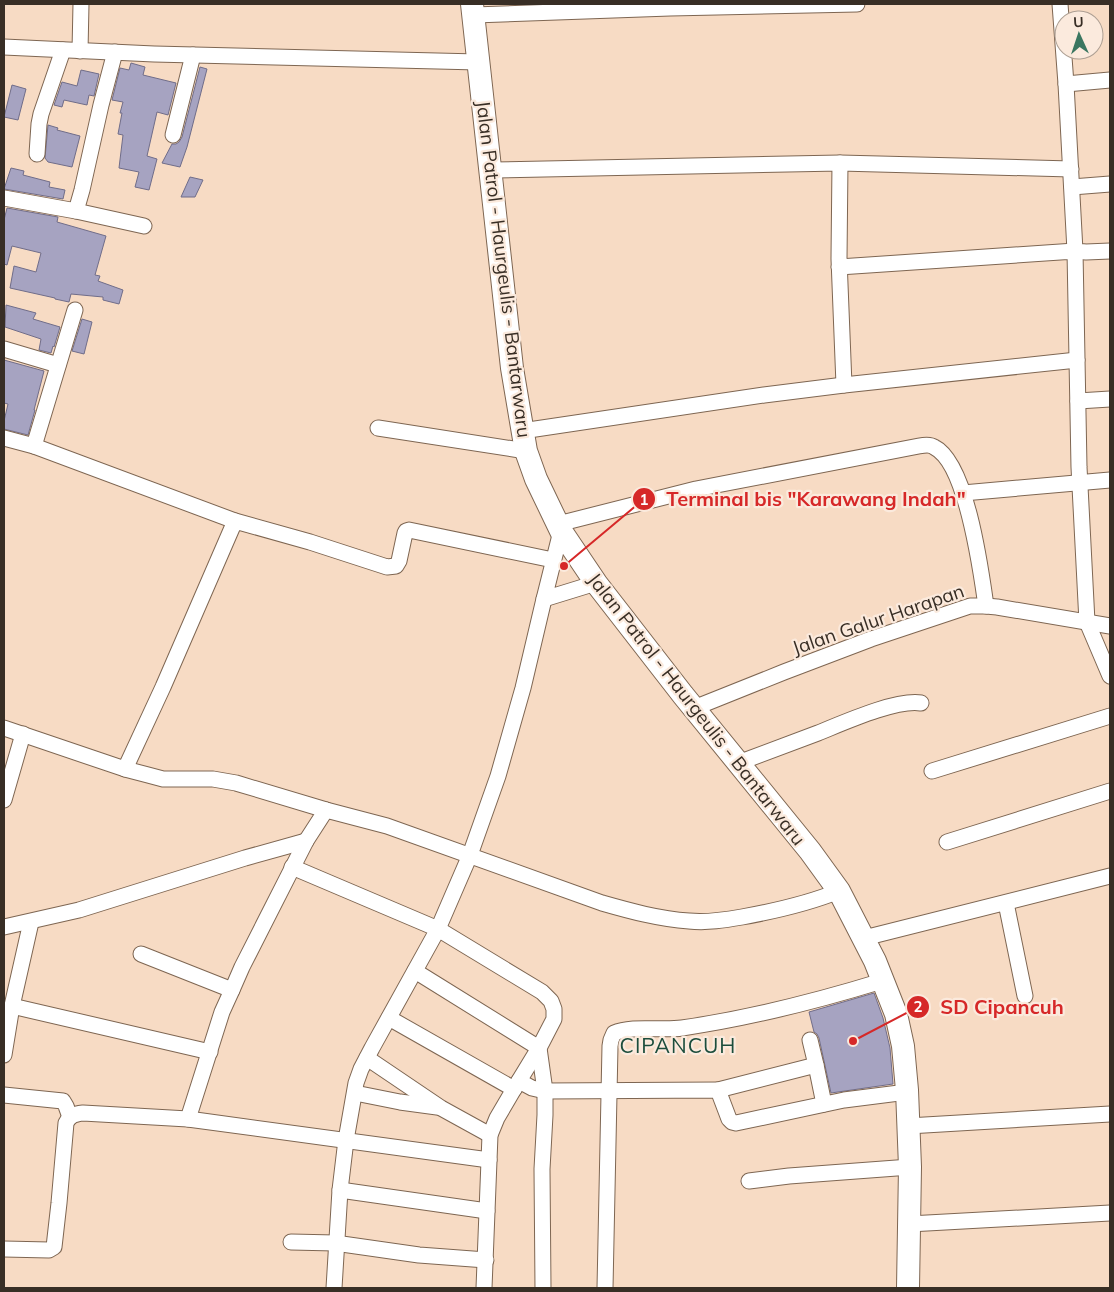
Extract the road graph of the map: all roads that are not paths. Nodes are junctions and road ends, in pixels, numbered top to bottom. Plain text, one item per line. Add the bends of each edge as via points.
1 (81, 4) edge
2 (857, 4) edge
3 (1060, 4) edge
4 (473, 9) edge
5 (4, 47) edge
6 (63, 50) junction
7 (80, 51) junction
8 (115, 52) junction
9 (193, 55) junction
10 (478, 62) junction
11 (1110, 80) edge
12 (1066, 84) junction
13 (173, 135) dead end
14 (37, 154) dead end
15 (840, 163) junction
16 (1071, 169) junction
17 (492, 170) junction
18 (1110, 184) edge
19 (1072, 187) junction
20 (4, 198) edge
21 (76, 211) junction
22 (144, 226) dead end
23 (1075, 251) junction
24 (1110, 251) edge
25 (839, 267) junction
26 (75, 310) dead end
27 (4, 349) edge
28 (1077, 360) junction
29 (58, 365) junction
30 (844, 385) junction
31 (1110, 399) edge
32 (1078, 401) junction
33 (378, 428) dead end
34 (4, 438) edge
35 (524, 441) junction
36 (34, 446) junction
37 (1110, 480) edge
38 (1080, 483) junction
39 (962, 493) junction
40 (235, 521) junction
41 (559, 527) junction
42 (553, 560) junction
43 (596, 583) junction
44 (544, 599) junction
45 (986, 606) junction
46 (1087, 622) junction
47 (1110, 626) edge
48 (1110, 676) edge
49 (922, 703) dead end
50 (694, 708) junction
51 (1110, 716) edge
52 (4, 728) edge
53 (23, 734) junction
54 (738, 763) junction
55 (125, 769) junction
56 (932, 771) dead end
57 (1110, 790) edge
58 (4, 800) edge
59 (326, 810) junction
60 (306, 841) junction
61 (947, 842) dead end
62 (470, 855) junction
63 (292, 867) junction
64 (1110, 876) edge
65 (839, 891) junction
66 (1006, 903) junction
67 (31, 922) junction
68 (4, 927) edge
69 (438, 929) junction
70 (864, 938) junction
71 (141, 954) dead end
72 (415, 971) junction
73 (882, 981) junction
74 (232, 990) junction
75 (1025, 996) dead end
76 (12, 1006) junction
77 (389, 1018) junction
78 (810, 1040) dead end
79 (539, 1048) junction
80 (210, 1052) junction
81 (4, 1055) edge
82 (367, 1058) junction
83 (816, 1065) junction
84 (517, 1085) junction
85 (545, 1090) junction
86 (610, 1090) junction
87 (718, 1090) junction
88 (355, 1092) junction
89 (907, 1092) junction
90 (4, 1095) edge
91 (824, 1104) junction
92 (441, 1108) junction
93 (1110, 1114) edge
94 (70, 1117) junction
95 (188, 1118) junction
96 (908, 1126) junction
97 (490, 1136) junction
98 (346, 1140) junction
99 (489, 1160) junction
100 (910, 1167) junction
101 (749, 1181) dead end
102 (340, 1190) junction
103 (487, 1211) junction
104 (1110, 1213) edge
105 (909, 1224) junction
106 (292, 1242) dead end
107 (336, 1243) junction
108 (4, 1249) edge
109 (486, 1260) junction
110 (334, 1288) edge
111 (484, 1288) edge
112 (544, 1288) edge
113 (606, 1288) edge
114 (908, 1288) edge

1 - 7 street
2 - 4 street
3 - 12 street
4 - 10 main road, Jalan Patrol - Haurgeulis - Bantarwaru
5 - 6 street
6 - 7 street
6 - 14 street via 41,114
7 - 8 street
8 - 9 street
8 - 21 street
9 - 10 street
9 - 13 street
10 - 17 main road, Jalan Patrol - Haurgeulis - Bantarwaru
11 - 12 street
12 - 16 street
15 - 16 street
15 - 17 street
15 - 25 street
16 - 19 street
17 - 35 main road, Jalan Patrol - Haurgeulis - Bantarwaru via 512,368
18 - 19 street
19 - 23 street
20 - 21 street
21 - 22 street
23 - 24 street
23 - 25 street
23 - 28 street
25 - 30 street
26 - 29 street
27 - 29 street
28 - 30 street
28 - 32 street
29 - 36 street
30 - 35 street via 764,395
31 - 32 street
32 - 38 street
33 - 35 street
34 - 36 street
35 - 41 main road, Jalan Patrol - Haurgeulis - Bantarwaru via 536,479
36 - 40 street
37 - 38 street
38 - 39 street
38 - 46 street
39 - 41 street via 953,468 944,455 927,445 696,489
39 - 45 street via 977,547
40 - 42 street via 387,567 396,566 399,561 406,530
40 - 55 street
41 - 42 street
41 - 43 main road, Jalan Patrol - Haurgeulis - Bantarwaru
42 - 44 street
43 - 44 street
43 - 50 main road, Jalan Patrol - Haurgeulis - Bantarwaru
44 - 62 street via 524,688
45 - 46 street, Jalan Galur Harapan
45 - 50 street, Jalan Galur Harapan via 964,608 871,640
46 - 47 street, Jalan Galur Harapan
46 - 48 street
49 - 54 street via 902,704 865,715
50 - 54 main road, Jalan Patrol - Haurgeulis - Bantarwaru
51 - 56 street
52 - 53 street
53 - 55 street
53 - 58 street
54 - 65 main road, Jalan Patrol - Haurgeulis - Bantarwaru
55 - 59 street via 164,778 236,783
57 - 61 street
59 - 60 street
59 - 62 street via 394,828
60 - 63 street
60 - 67 street
62 - 65 street via 602,903 689,921 711,921 774,911
62 - 69 street
63 - 69 street
63 - 74 street
64 - 66 street
65 - 70 main road, Jalan Patrol - Haurgeulis - Bantarwaru
66 - 70 street
66 - 75 street
67 - 68 street
67 - 76 street
69 - 72 street
69 - 79 street via 542,992 551,1001 554,1019
70 - 73 main road, Jalan Patrol - Haurgeulis - Bantarwaru
71 - 74 street
72 - 77 street
72 - 79 street
73 - 86 street via 741,1018 679,1028 621,1030 614,1033 611,1040
73 - 89 main road, Jalan Patrol - Haurgeulis - Bantarwaru via 899,1027
74 - 80 street
76 - 80 street
76 - 81 street
77 - 82 street
77 - 84 street
78 - 83 street
79 - 84 street
79 - 85 street
80 - 95 street
82 - 88 street
82 - 92 street
83 - 87 street
83 - 91 street
84 - 85 street
84 - 97 street
85 - 86 street
85 - 112 street via 542,1169
86 - 87 street
86 - 113 street
87 - 91 street via 729,1119 736,1123
88 - 92 street
88 - 98 street
89 - 91 street
89 - 96 main road, Jalan Patrol - Haurgeulis - Bantarwaru
90 - 94 street via 63,1101
92 - 97 street
93 - 96 street
94 - 95 street via 83,1113
94 - 108 street via 66,1123 54,1247 49,1250
95 - 98 street
96 - 100 main road, Jalan Patrol - Haurgeulis - Bantarwaru
97 - 99 street
98 - 99 street
98 - 102 street
99 - 103 street
100 - 101 street
100 - 105 main road, Jalan Patrol - Haurgeulis - Bantarwaru
102 - 103 street
102 - 107 street
103 - 109 street
104 - 105 street
105 - 114 main road, Jalan Patrol - Haurgeulis - Bantarwaru
106 - 107 street
107 - 109 street via 419,1255
107 - 110 street
109 - 111 street

